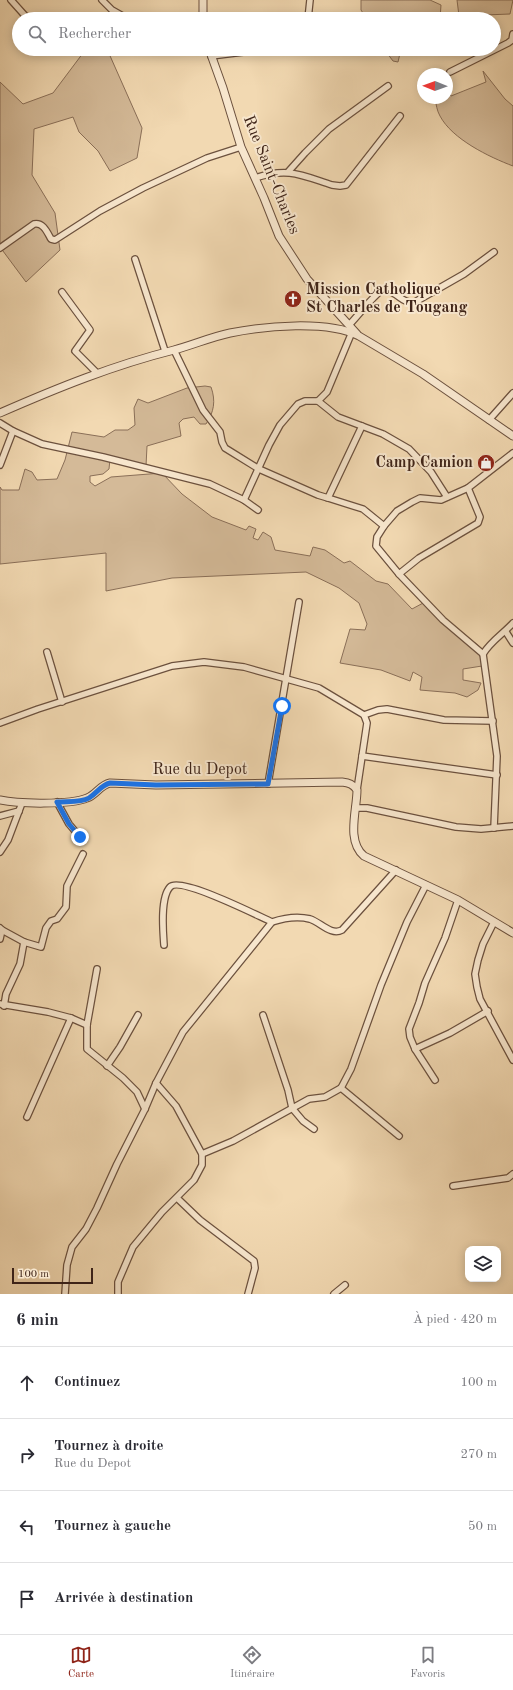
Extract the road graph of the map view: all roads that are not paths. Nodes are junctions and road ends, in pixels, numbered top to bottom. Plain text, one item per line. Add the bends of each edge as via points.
1 (11, 0) edge
2 (102, 0) edge
3 (203, 0) edge
4 (310, 0) edge
5 (22, 12) edge
6 (116, 12) edge
7 (203, 12) edge
8 (309, 12) edge
9 (513, 34) edge
10 (501, 46) edge
11 (211, 56) edge
12 (482, 56) edge
13 (453, 70) edge
14 (388, 86) dead end
15 (400, 116) dead end
16 (241, 147) junction
17 (288, 172) junction
18 (255, 178) junction
19 (0, 248) edge
20 (494, 252) dead end
21 (135, 259) dead end
22 (62, 292) dead end
23 (353, 331) junction
24 (174, 350) junction
25 (165, 351) junction
26 (97, 373) junction
27 (513, 393) edge
28 (318, 401) junction
29 (0, 413) edge
30 (489, 420) junction
31 (0, 423) edge
32 (362, 426) junction
33 (13, 431) junction
34 (513, 436) edge
35 (513, 453) edge
36 (0, 465) edge
37 (259, 469) junction
38 (468, 488) junction
39 (447, 497) junction
40 (328, 498) junction
41 (244, 500) junction
42 (258, 510) dead end
43 (384, 526) junction
44 (399, 574) junction
45 (299, 602) dead end
46 (513, 624) edge
47 (506, 632) junction
48 (513, 643) edge
49 (47, 652) dead end
50 (483, 654) junction
51 (286, 678) junction
52 (62, 702) junction
53 (364, 715) junction
54 (493, 721) junction
55 (0, 722) edge
56 (362, 756) junction
57 (497, 775) junction
58 (268, 784) junction
59 (357, 790) junction
60 (0, 800) edge
61 (57, 802) junction
62 (22, 803) junction
63 (355, 808) junction
64 (19, 811) junction
65 (0, 816) edge
66 (513, 826) edge
67 (494, 828) junction
68 (80, 837) dead end
69 (0, 852) edge
70 (83, 854) dead end
71 (396, 870) junction
72 (426, 885) junction
73 (458, 900) junction
74 (272, 922) junction
75 (494, 922) junction
76 (1, 929) edge
77 (513, 933) edge
78 (0, 939) edge
79 (24, 942) junction
80 (164, 944) dead end
81 (97, 969) dead end
82 (2, 1005) edge
83 (488, 1011) junction
84 (138, 1015) dead end
85 (263, 1015) dead end
86 (71, 1018) junction
87 (87, 1024) junction
88 (415, 1049) junction
89 (513, 1060) edge
90 (107, 1066) junction
91 (435, 1080) dead end
92 (156, 1083) junction
93 (341, 1088) junction
94 (292, 1108) junction
95 (145, 1109) junction
96 (27, 1117) dead end
97 (314, 1129) dead end
98 (399, 1136) dead end
99 (202, 1154) junction
100 (513, 1174) edge
101 (453, 1186) dead end
102 (177, 1198) junction
103 (345, 1285) dead end
104 (65, 1294) edge
105 (118, 1294) edge
106 (248, 1294) edge
107 (334, 1294) edge

1 - 5 street
2 - 6 street
3 - 7 street
4 - 8 street
9 - 10 street via 512,40
11 - 16 street, Rue Saint-Charles
12 - 13 street
14 - 17 street via 329,129
15 - 17 street via 346,185 332,185
16 - 18 street, Rue Saint-Charles
16 - 19 street via 207,158 143,188 100,211 55,240 51,239 38,223
17 - 18 street via 270,173
18 - 23 street, Rue Saint-Charles via 279,236 307,279
20 - 23 street via 464,274 415,302 403,300 393,292 380,292
21 - 25 street
22 - 26 street via 90,330 75,351
23 - 24 street via 314,326 265,328 230,333
23 - 28 street via 327,392
23 - 30 street via 429,378
24 - 25 street
24 - 37 street via 202,410 220,432 225,448
25 - 26 street
26 - 29 street
27 - 30 street
28 - 32 street via 338,417
28 - 37 street via 298,404 280,425
30 - 34 street
31 - 33 street
32 - 39 street via 383,434 409,449 431,472
32 - 40 street
33 - 36 street
33 - 41 street via 42,444 210,484
35 - 38 street
37 - 40 street
37 - 41 street
38 - 39 street
38 - 44 street via 480,517 478,523 419,558
39 - 43 street via 441,500 420,498 397,511
40 - 43 street via 363,509
41 - 42 street
43 - 44 street via 377,537 376,546
44 - 50 street via 443,620
45 - 51 street
46 - 47 street
47 - 48 street
47 - 50 street
49 - 52 street
50 - 54 street
51 - 52 street via 244,667 204,662 172,666
51 - 53 street via 319,688
51 - 58 street
52 - 55 street
53 - 54 street via 387,709 444,720
53 - 56 street via 367,723
54 - 57 street
56 - 57 street
56 - 59 street
57 - 67 street
58 - 59 street, Rue du Depot via 342,782 350,783
58 - 61 street, Rue du Depot via 110,783 105,784 89,798
59 - 63 street
60 - 62 street, Rue du Depot
61 - 62 street, Rue du Depot
61 - 68 street via 69,824
62 - 64 street
63 - 67 street via 367,808 456,827
63 - 71 street via 354,841 359,852
64 - 65 street
64 - 69 street via 8,840
66 - 67 street
70 - 79 street via 67,886 66,906 57,920 52,921 46,928 42,945 39,947
71 - 72 street
71 - 74 street via 339,932 302,917
72 - 73 street
72 - 93 street via 407,922
73 - 75 street
73 - 88 street via 425,983 420,1003 410,1023 410,1037
74 - 80 street via 207,893 173,886 166,897
74 - 92 street via 183,1032
75 - 77 street
75 - 83 street via 483,944 475,974 480,999
76 - 78 street
76 - 79 street
79 - 82 street via 20,964
81 - 87 street
82 - 86 street
83 - 88 street
83 - 89 street
84 - 90 street
85 - 94 street
86 - 87 street
86 - 96 street
87 - 90 street via 87,1049
88 - 91 street
90 - 95 street via 137,1092
92 - 95 street
92 - 99 street via 176,1106
93 - 94 street
93 - 98 street
94 - 97 street
94 - 99 street via 233,1141
95 - 104 street via 86,1229 72,1247 67,1265
99 - 102 street via 202,1165 198,1174
100 - 101 street via 508,1178
102 - 105 street via 133,1247 118,1282
102 - 106 street via 200,1220 254,1261 255,1268
103 - 107 street

